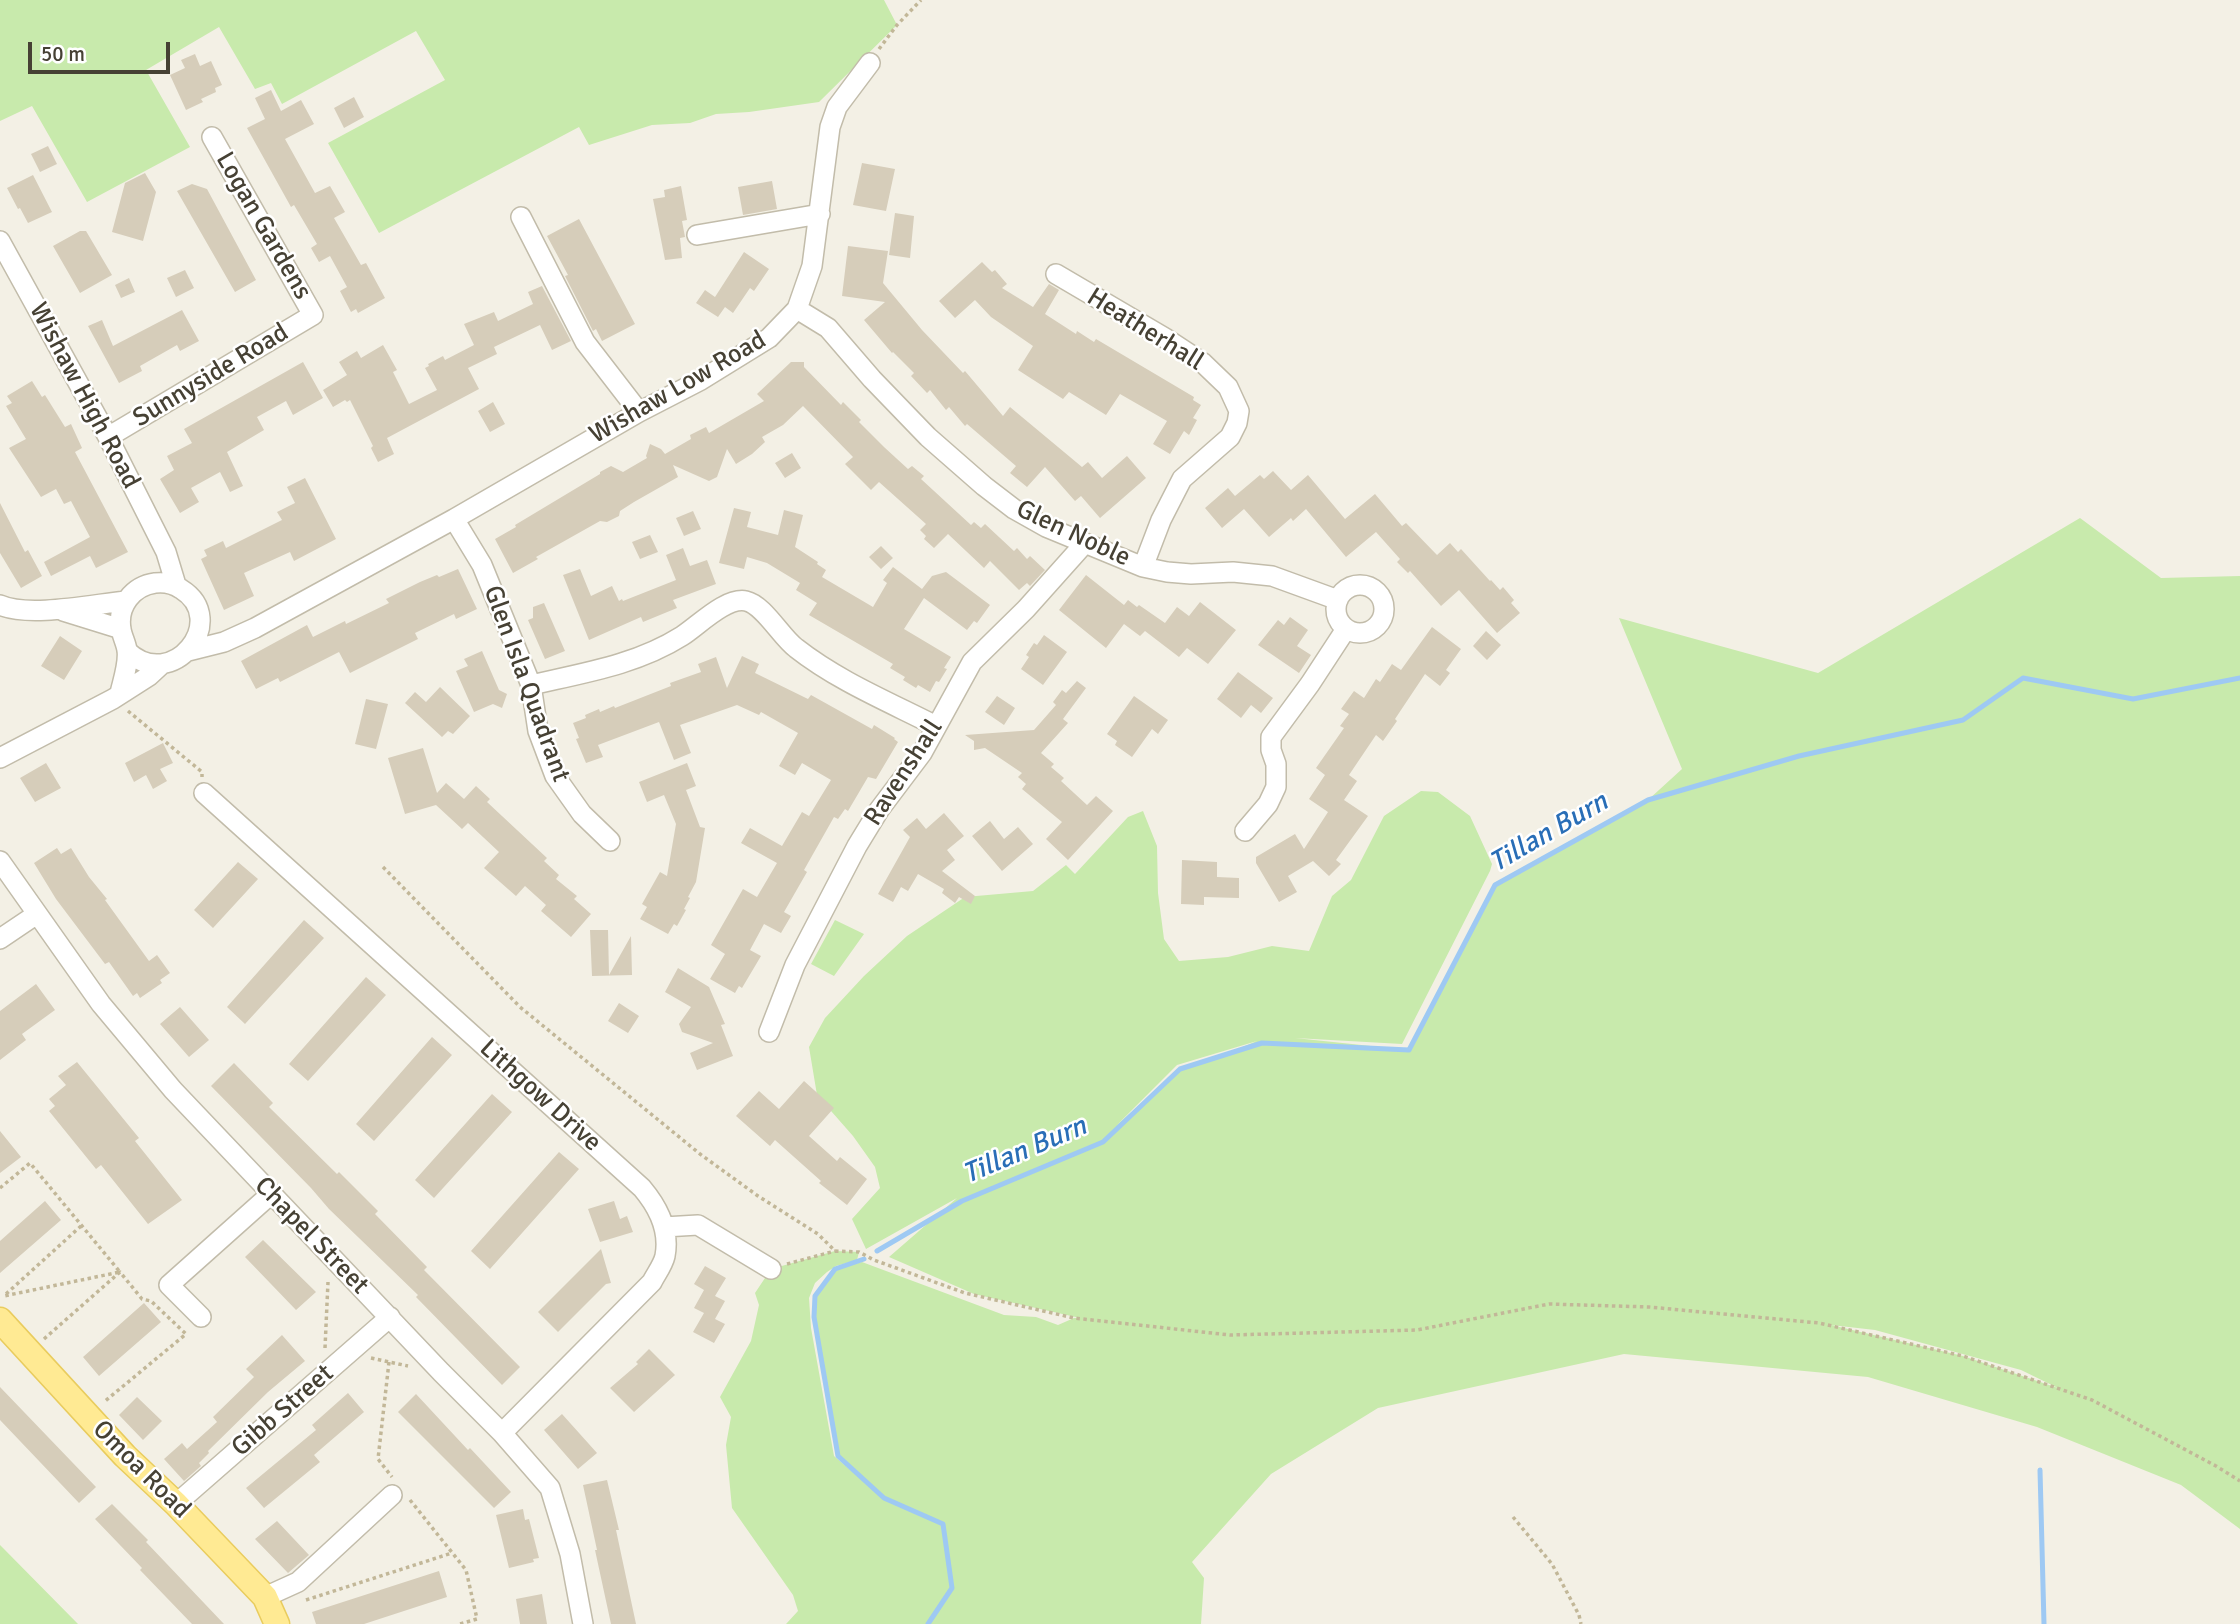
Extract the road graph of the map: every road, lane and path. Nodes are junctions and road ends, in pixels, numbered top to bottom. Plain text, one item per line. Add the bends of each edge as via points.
1 (921, 0) edge
2 (870, 62) joint
3 (212, 136) dead end
4 (820, 214) junction
5 (521, 217) dead end
6 (697, 235) dead end
7 (0, 241) edge
8 (1056, 274) dead end
9 (797, 309) junction
10 (313, 315) joint
11 (639, 412) junction
12 (108, 437) junction
13 (454, 519) junction
14 (1085, 543) junction
15 (166, 552) junction
16 (1143, 567) junction
17 (146, 584) junction
18 (176, 585) junction
19 (1338, 600) junction
20 (126, 601) junction
21 (0, 605) edge
22 (55, 608) junction
23 (200, 619) junction
24 (255, 628) junction
25 (121, 629) junction
26 (1346, 629) junction
27 (127, 651) junction
28 (188, 651) junction
29 (162, 664) junction
30 (531, 685) junction
31 (117, 696) junction
32 (936, 726) junction
33 (0, 758) edge
34 (204, 793) joint
35 (1245, 831) dead end
36 (610, 841) dead end
37 (0, 862) edge
38 (383, 867) dead end
39 (37, 914) junction
40 (0, 939) edge
41 (769, 1032) dead end
42 (0, 1188) edge
43 (271, 1194) junction
44 (81, 1226) junction
45 (664, 1227) junction
46 (835, 1251) junction
47 (329, 1255) junction
48 (771, 1269) joint
49 (120, 1272) junction
50 (1, 1305) edge
51 (201, 1317) dead end
52 (390, 1317) junction
53 (29, 1352) junction
54 (349, 1353) junction
55 (389, 1362) junction
56 (441, 1372) junction
57 (324, 1374) junction
58 (87, 1416) junction
59 (502, 1433) junction
60 (2240, 1481) edge
61 (398, 1491) junction
62 (176, 1504) junction
63 (1513, 1517) dead end
64 (453, 1553) junction
65 (271, 1611) edge
66 (460, 1624) edge
67 (583, 1624) edge
68 (1581, 1624) edge

1 - 2 path
2 - 4 street, Wishaw Low Road via 837,107 830,127
3 - 10 street, Logan Gardens
4 - 6 street
4 - 9 street, Wishaw Low Road via 812,266
5 - 11 street via 585,342
7 - 12 street, Wishaw High Road
8 - 16 street, Heatherhall via 1203,363 1228,387 1239,411 1230,437 1182,479
9 - 11 street, Wishaw Low Road via 769,338
9 - 14 street, Glen Noble via 828,328 928,437 984,486 1014,509
10 - 12 street, Sunnyside Road
11 - 13 street, Wishaw Low Road
12 - 15 street, Wishaw High Road
13 - 24 street, Wishaw Low Road
13 - 30 street, Glen Isla Quadrant via 482,565
14 - 16 street, Glen Noble
14 - 32 street, Ravenshall via 972,662
15 - 17 street
15 - 18 street, Wishaw High Road
16 - 19 street, Glen Noble via 1191,574 1272,576
17 - 18 street
17 - 20 street
18 - 23 street via 192,599
19 - 26 street via 1337,616
19 - 26 street via 1355,585 1371,587 1382,598 1384,614 1376,627 1362,633
20 - 22 street
20 - 25 street
21 - 22 street via 19,610
22 - 25 street
23 - 24 street via 222,627
23 - 28 street
24 - 28 street, Wishaw Low Road
25 - 27 street
26 - 35 street via 1271,737 1276,787
27 - 29 street via 138,661
27 - 31 street
28 - 29 street
29 - 31 street
30 - 32 street via 621,664 681,637 728,603 749,601 793,646 822,667
30 - 36 street, Glen Isla Quadrant via 538,731 555,776 582,814
31 - 33 street
31 - 34 path via 202,772
32 - 41 street, Ravenshall via 857,846 795,965
34 - 45 street, Lithgow Drive via 642,1188 656,1204
37 - 39 street, Chapel Street
38 - 46 path via 520,1007 700,1154 818,1234
39 - 40 street
39 - 43 street, Chapel Street via 109,1013 173,1090
42 - 44 path via 30,1163
43 - 47 street, Chapel Street
43 - 51 street via 169,1285
44 - 49 path
44 - 50 path
45 - 48 street via 698,1225
45 - 59 street, Lithgow Drive via 665,1258 652,1282
46 - 48 path
46 - 60 path via 859,1252 965,1293 1074,1318 1230,1335 1417,1330 1549,1304 1649,1307 1819,1323 1963,1356 2092,1400
47 - 52 street, Chapel Street
47 - 57 path
49 - 50 path
49 - 53 path
49 - 58 path via 142,1299 151,1301 186,1334
50 - 53 main road, Omoa Road
52 - 54 street, Gibb Street
52 - 56 street, Chapel Street
53 - 58 main road, Omoa Road
54 - 55 path
54 - 57 street, Gibb Street
55 - 56 path
55 - 61 path via 378,1459
56 - 59 street, Chapel Street
57 - 62 street, Gibb Street
58 - 62 main road, Omoa Road
59 - 67 street, Chapel Street via 550,1488 570,1554
61 - 64 path
61 - 65 street
62 - 65 main road, Omoa Road
63 - 68 path via 1552,1563
64 - 65 path
64 - 66 path via 466,1570 477,1619

